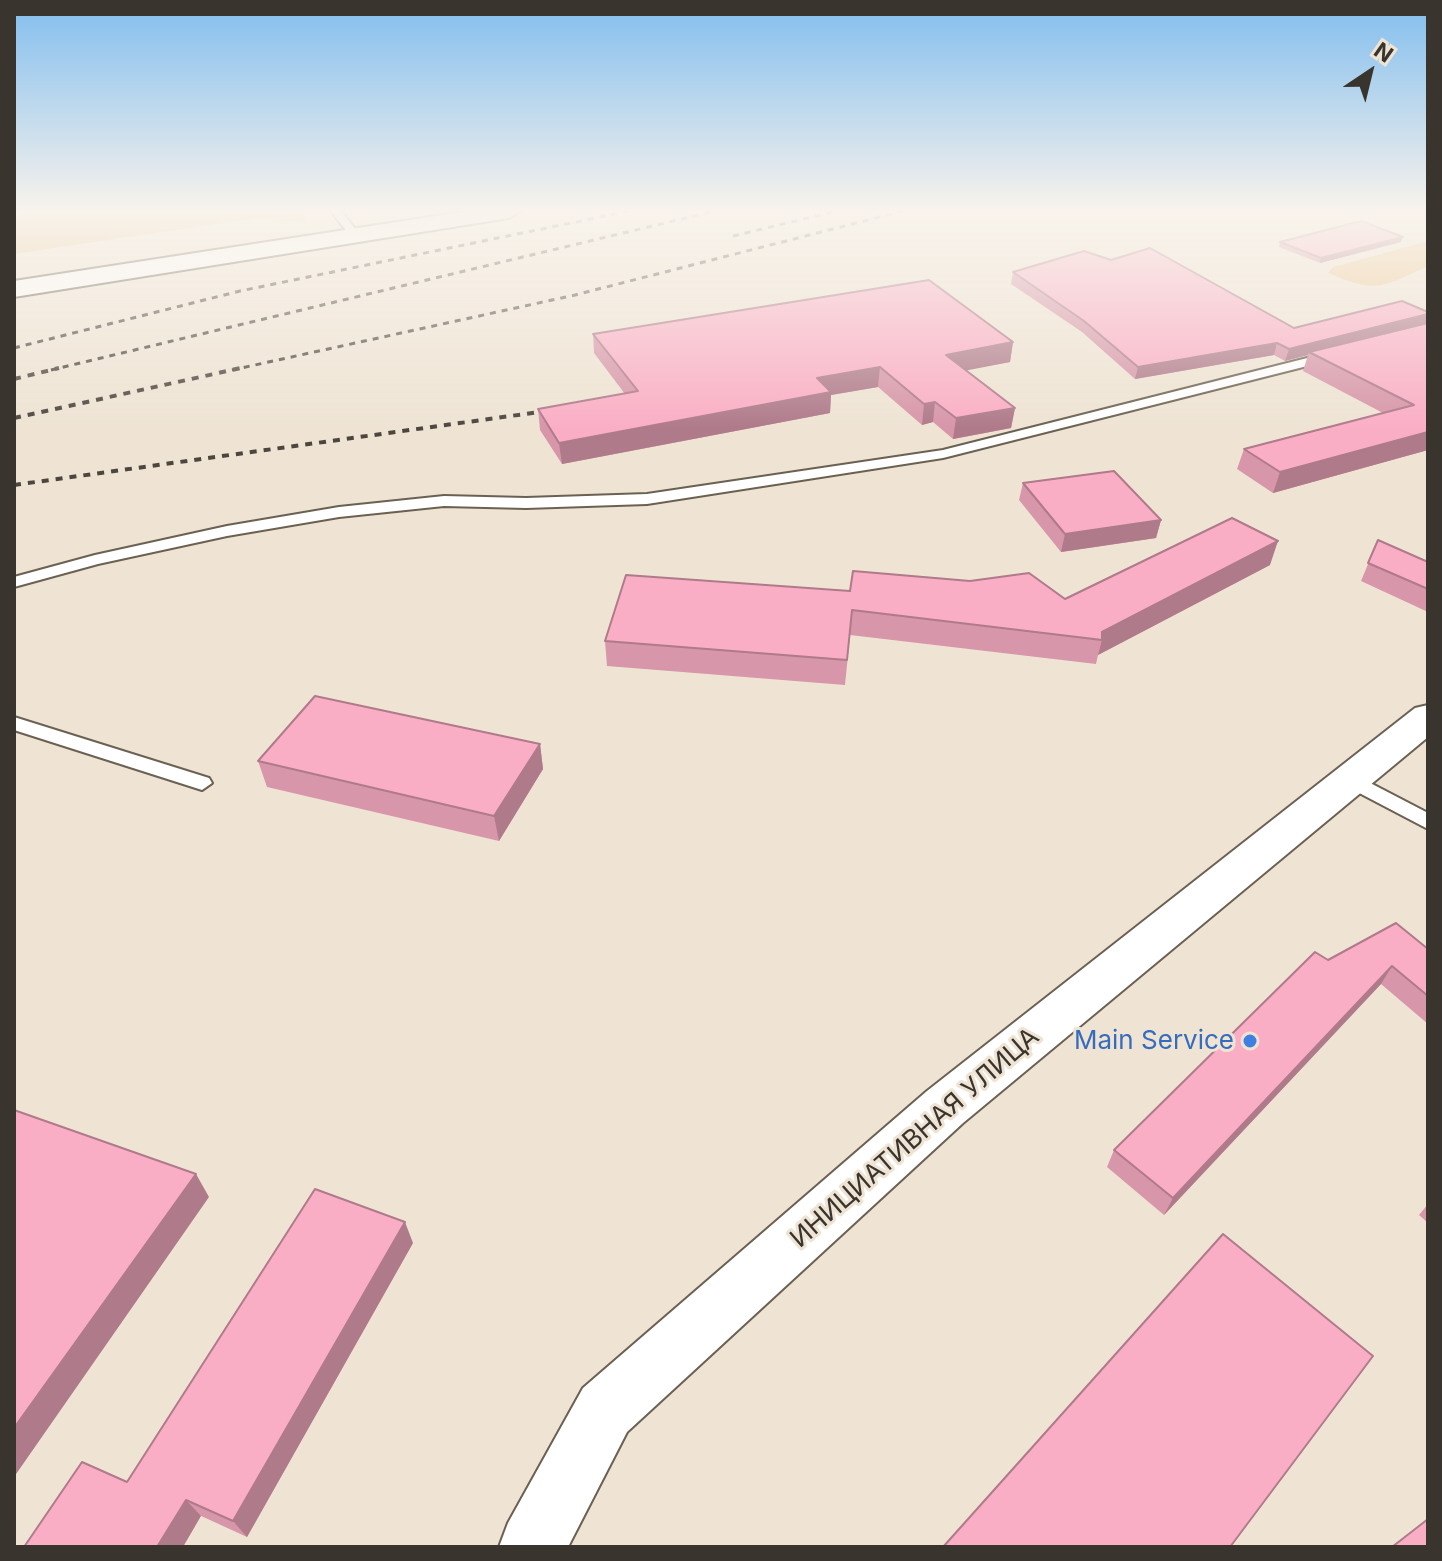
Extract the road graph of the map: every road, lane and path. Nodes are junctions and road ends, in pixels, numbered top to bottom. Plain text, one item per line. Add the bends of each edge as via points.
1 (47, 284) edge
2 (14, 289) edge
3 (1351, 351) edge
4 (14, 582) edge
5 (1427, 720) edge
6 (14, 723) edge
7 (1351, 780) junction
8 (202, 783) dead end
9 (1428, 822) edge
10 (532, 1547) edge

1 - 2 street
3 - 4 lane via 943,454 647,499 444,501 339,512 109,557
5 - 7 street, ИНИЦИАТИВНАЯ УЛИЦА
6 - 8 lane
7 - 9 lane
7 - 10 street, ИНИЦИАТИВНАЯ УЛИЦА via 945,1107 605,1410

